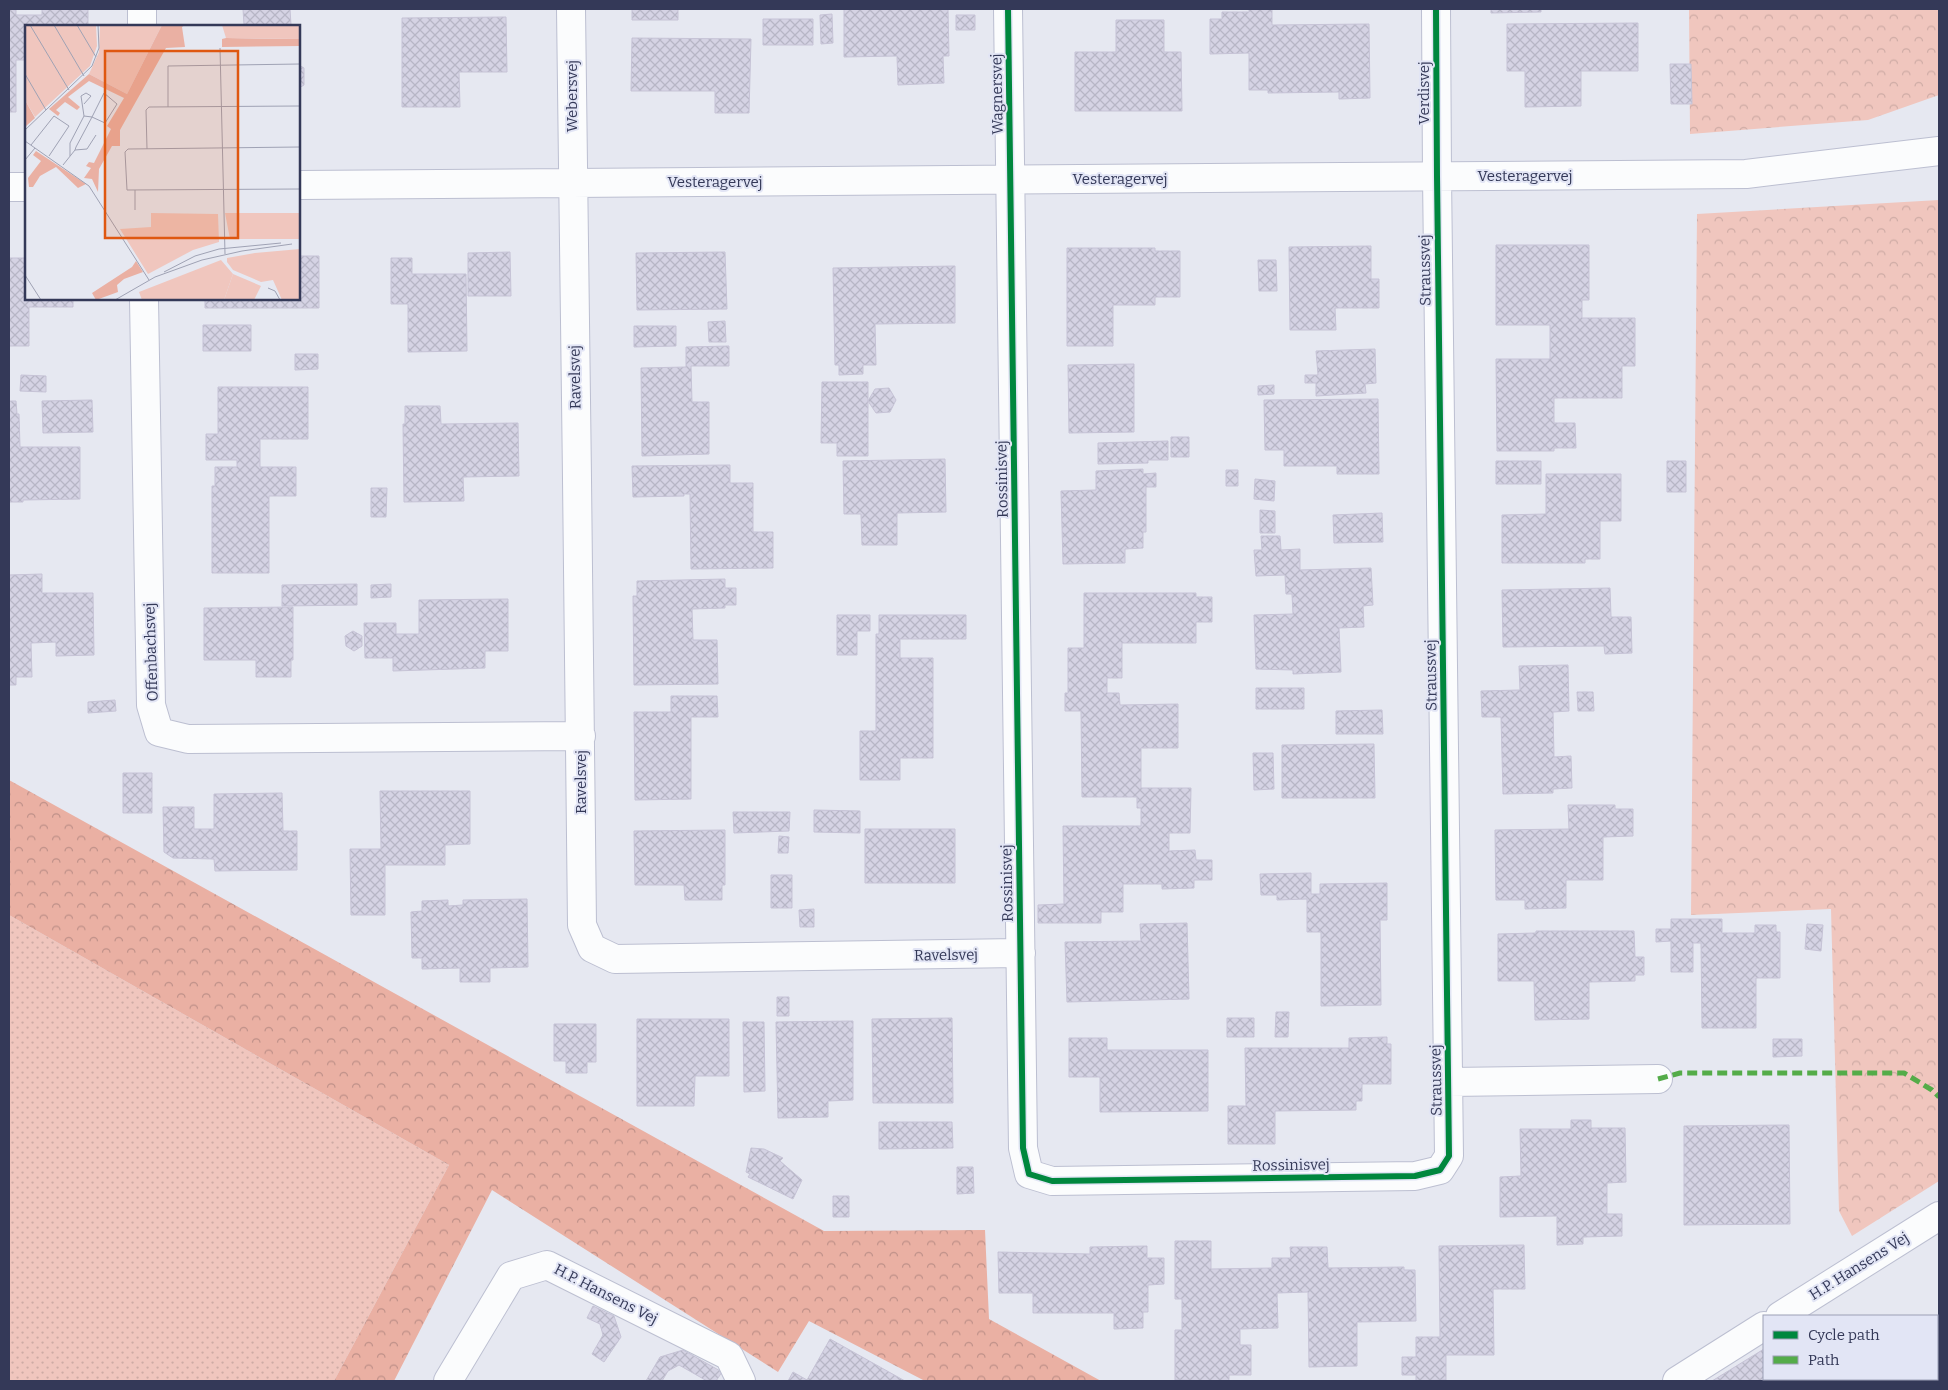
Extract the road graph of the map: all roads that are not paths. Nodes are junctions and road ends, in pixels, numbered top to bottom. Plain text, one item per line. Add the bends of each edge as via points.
1 (142, 9) edge
2 (571, 9) edge
3 (1008, 9) edge
4 (1436, 9) edge
5 (142, 25) edge
6 (1939, 151) edge
7 (1436, 176) junction
8 (1010, 180) junction
9 (572, 183) junction
10 (300, 185) edge
11 (9, 187) edge
12 (25, 187) edge
13 (144, 300) edge
14 (581, 736) junction
15 (1020, 954) junction
16 (1658, 1079) dead end
17 (1449, 1082) junction
18 (1440, 1170) joint
19 (1939, 1216) edge
20 (1782, 1315) edge
21 (1763, 1327) edge
22 (448, 1381) edge
23 (741, 1381) edge
24 (1677, 1381) edge

1 - 5 street
2 - 9 street, Webersvej
3 - 8 street, Wagnersvej
4 - 7 street, Verdisvej
6 - 7 street, Vesteragervej via 1746,174
7 - 8 street, Vesteragervej
7 - 17 street, Straussvej
8 - 9 street, Vesteragervej
8 - 15 street, Rossinisvej
9 - 10 street, Vesteragervej
9 - 14 street, Ravelsvej
11 - 12 street
13 - 14 street, Offenbachsvej via 151,705 159,732 188,740
14 - 15 street, Ravelsvej via 582,925 592,948 616,959
15 - 18 street, Rossinisvej via 1023,1148 1029,1174 1052,1181 1415,1176
16 - 17 street, Straussvej
17 - 18 street, Straussvej via 1449,1156
19 - 20 street, H.P. Hansens Vej
21 - 24 street
22 - 23 street, H.P. Hansens Vej via 511,1276 547,1265 729,1356

